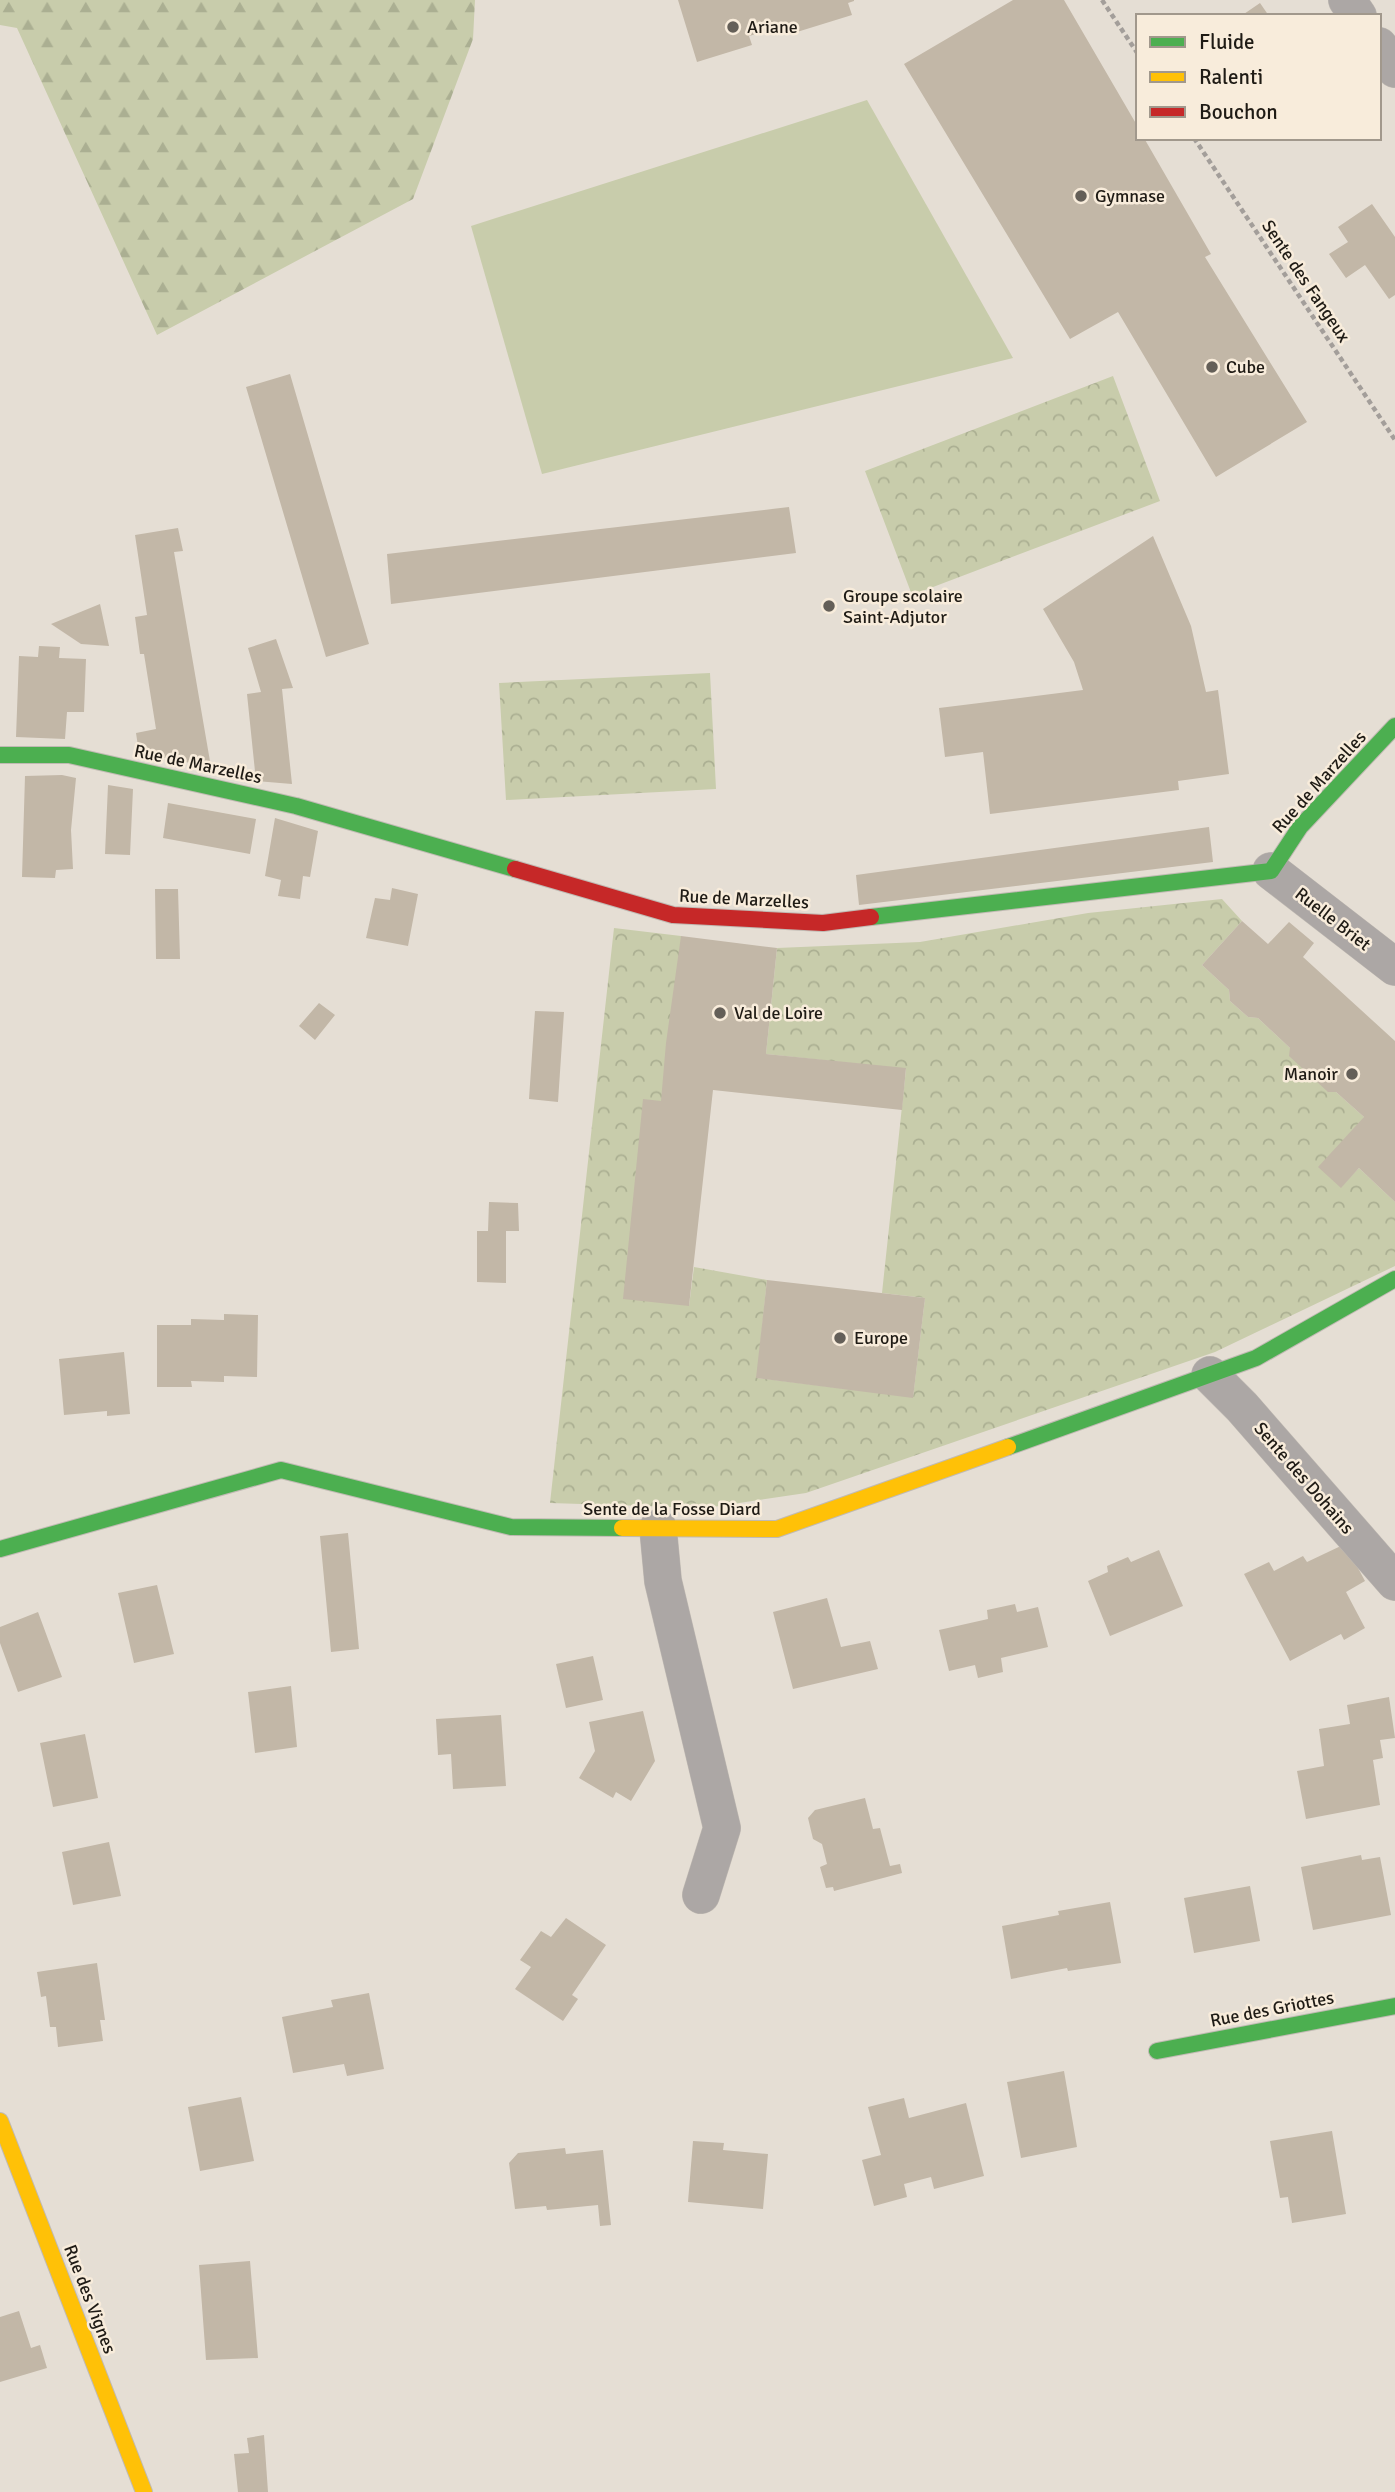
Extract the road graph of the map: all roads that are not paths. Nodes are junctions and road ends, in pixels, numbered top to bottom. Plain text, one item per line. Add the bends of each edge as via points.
1 (1381, 49) edge
2 (1395, 69) edge
3 (1395, 726) edge
4 (0, 755) edge
5 (1271, 871) junction
6 (1395, 967) edge
7 (1395, 1279) edge
8 (1210, 1375) junction
9 (659, 1528) junction
10 (0, 1549) edge
11 (1395, 1582) edge
12 (701, 1895) dead end
13 (1395, 2006) edge
14 (1157, 2051) dead end
15 (0, 2121) edge
16 (144, 2492) edge

1 - 2 street
3 - 5 street, Rue de Marzelles via 1300,827
4 - 5 street, Rue de Marzelles via 69,755 296,806 673,915 823,923
5 - 6 street, Ruelle Briet
7 - 8 street, Sente de la Fosse Diard via 1256,1358
8 - 9 street, Sente de la Fosse Diard via 777,1529
8 - 11 street, Sente des Dohains
9 - 10 street, Sente de la Fosse Diard via 511,1527 281,1469
9 - 12 street via 663,1581 722,1828
13 - 14 street, Rue des Griottes
15 - 16 street, Rue des Vignes

